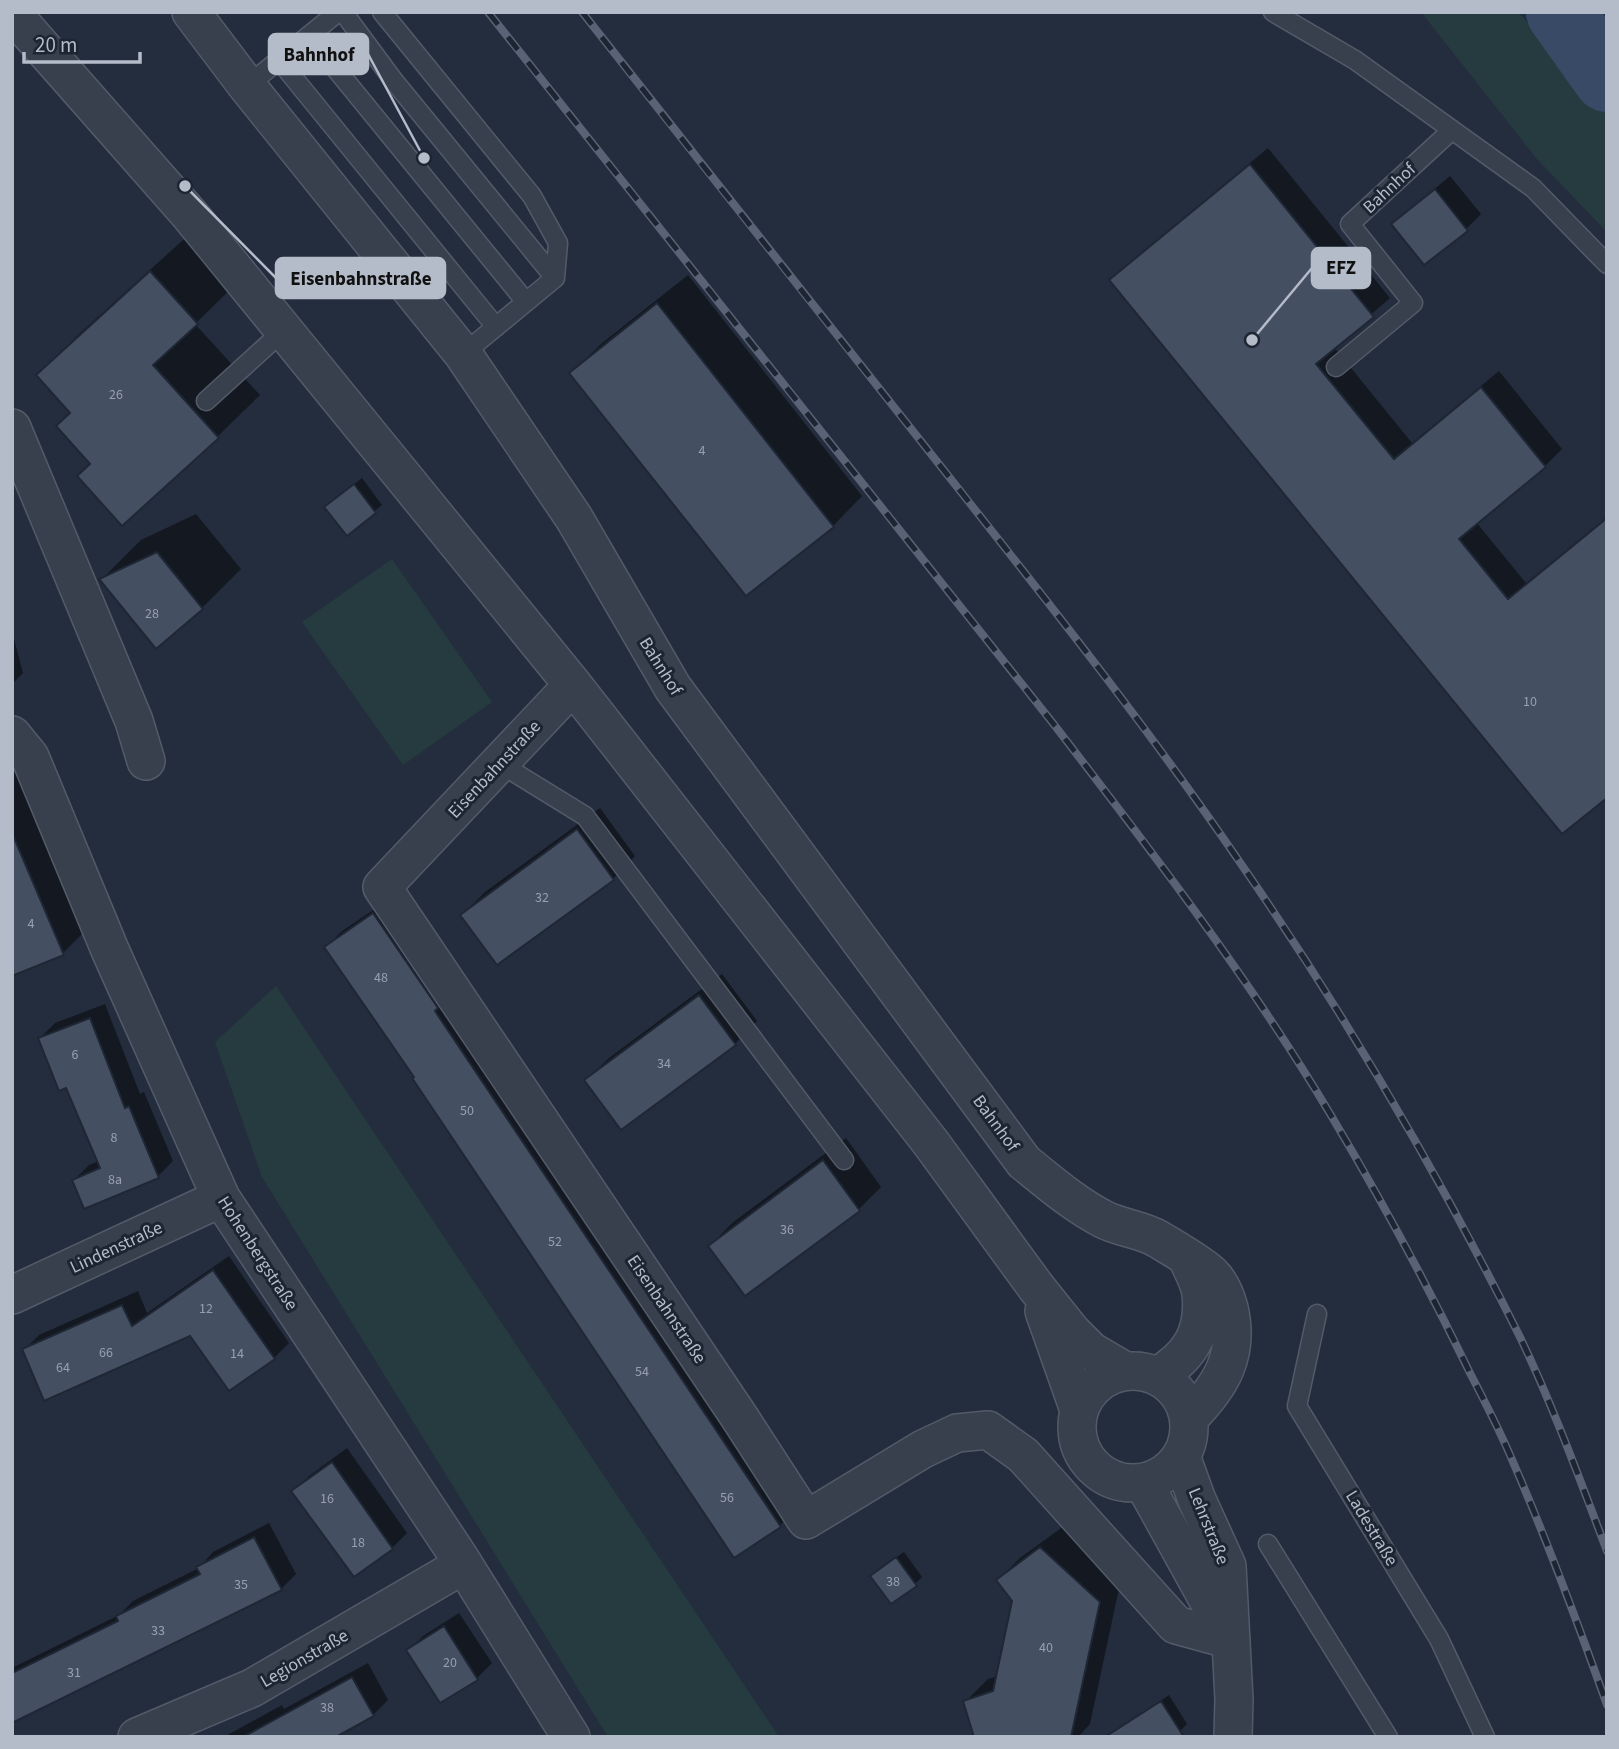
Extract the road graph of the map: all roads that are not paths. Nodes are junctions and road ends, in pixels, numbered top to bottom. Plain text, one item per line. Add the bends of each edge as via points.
1 (191, 12) edge
2 (341, 12) edge
3 (382, 12) edge
4 (1273, 12) edge
5 (12, 13) edge
6 (309, 36) junction
7 (279, 60) junction
8 (247, 86) junction
9 (1452, 130) junction
10 (1607, 264) edge
11 (555, 278) junction
12 (526, 302) junction
13 (496, 327) junction
14 (284, 330) junction
15 (463, 354) junction
16 (1336, 367) dead end
17 (206, 401) dead end
18 (12, 428) edge
19 (573, 685) junction
20 (13, 735) edge
21 (146, 761) dead end
22 (499, 764) junction
23 (844, 1160) dead end
24 (221, 1198) junction
25 (1187, 1258) junction
26 (1036, 1287) junction
27 (12, 1295) edge
28 (1317, 1314) dead end
29 (1141, 1374) junction
30 (1079, 1410) junction
31 (1189, 1418) junction
32 (1181, 1456) junction
33 (1143, 1482) junction
34 (1268, 1544) dead end
35 (463, 1565) junction
36 (1231, 1640) junction
37 (137, 1737) edge
38 (571, 1737) edge
39 (1233, 1737) edge
40 (1388, 1737) edge
41 (1485, 1737) edge

1 - 8 street, Bahnhof
2 - 6 lane
2 - 11 lane
3 - 11 lane via 532,196 558,243
4 - 9 lane via 1354,60
5 - 14 street via 190,215
6 - 7 lane
6 - 12 lane
7 - 8 lane
7 - 13 lane
8 - 15 street, Bahnhof
9 - 10 lane via 1533,188
9 - 16 lane, Bahnhof via 1350,224 1413,303
11 - 12 lane
12 - 13 lane
13 - 15 lane
14 - 17 lane
14 - 19 street
15 - 25 street, Bahnhof via 574,518 673,688 1024,1162 1104,1219 1156,1237
18 - 21 street via 134,721
19 - 22 street, Eisenbahnstraße
19 - 26 street via 931,1143
20 - 24 street, Hohenbergstraße via 30,757
22 - 23 lane via 585,816
22 - 36 street, Eisenbahnstraße via 382,887 806,1520 923,1449 957,1433 988,1430 1023,1455 1176,1625
24 - 27 street, Lindenstraße
24 - 35 street, Hohenbergstraße
25 - 29 street via 1201,1293 1200,1332 1174,1366
25 - 31 street, Bahnhof via 1212,1274 1226,1299 1233,1338 1221,1378
26 - 29 street via 1091,1351
26 - 30 street
28 - 41 lane, Ladestraße via 1297,1406 1439,1639
29 - 30 street via 1115,1374 1095,1386
29 - 31 street via 1166,1381 1179,1395
30 - 33 street via 1078,1434 1092,1464 1106,1476
31 - 32 street
32 - 33 street via 1167,1471
32 - 36 street, Lehrstraße via 1227,1566
33 - 36 street, Lehrstraße
34 - 40 lane
35 - 37 street, Legionstraße via 251,1688
35 - 38 street, Hohenbergstraße
36 - 39 street, Lehrstraße

